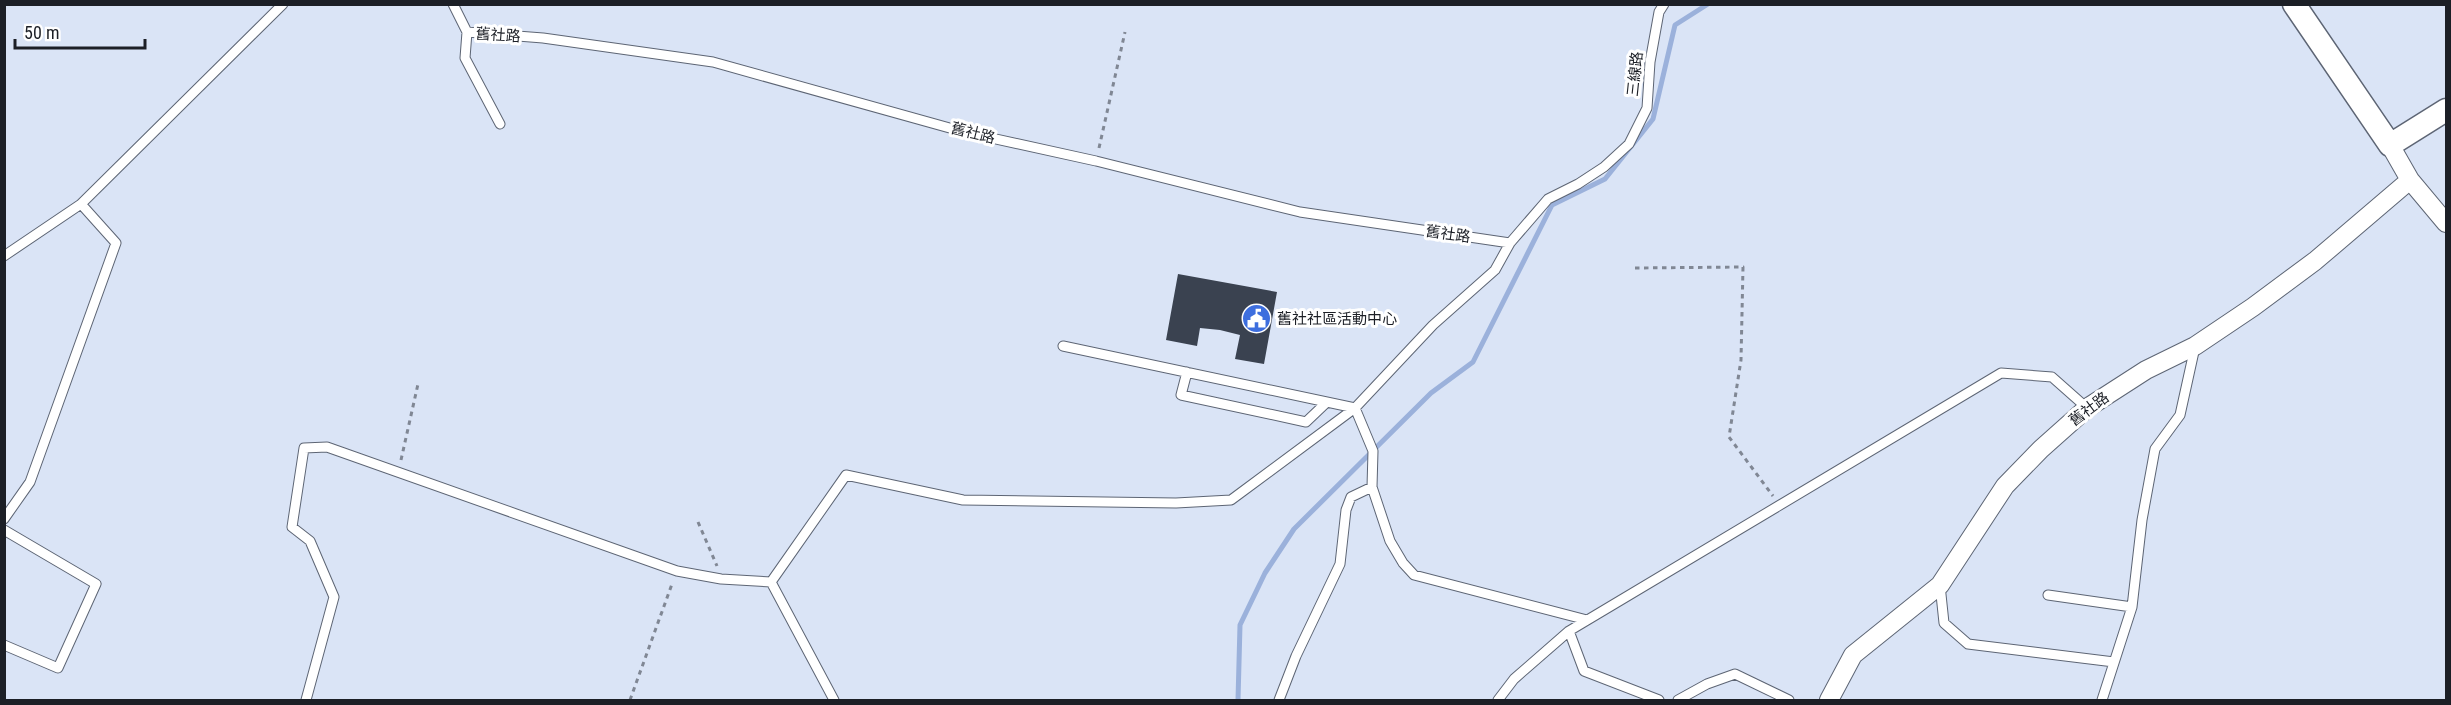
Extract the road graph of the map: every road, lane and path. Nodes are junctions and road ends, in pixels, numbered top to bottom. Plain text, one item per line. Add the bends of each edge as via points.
1 (283, 4) edge
2 (453, 4) edge
3 (1664, 4) edge
4 (2294, 4) edge
5 (467, 32) junction
6 (1125, 32) dead end
7 (2446, 110) edge
8 (500, 124) dead end
9 (2390, 145) junction
10 (1096, 161) junction
11 (2410, 180) junction
12 (81, 204) junction
13 (2446, 223) edge
14 (1510, 243) junction
15 (4, 256) edge
16 (1635, 268) dead end
17 (1063, 346) dead end
18 (2195, 346) junction
19 (1187, 372) junction
20 (418, 384) dead end
21 (1327, 402) junction
22 (1355, 408) junction
23 (2087, 408) junction
24 (398, 473) junction
25 (1372, 487) junction
26 (1780, 505) junction
27 (4, 519) edge
28 (698, 522) dead end
29 (4, 530) edge
30 (677, 571) junction
31 (721, 579) junction
32 (771, 582) junction
33 (1940, 585) junction
34 (2048, 595) dead end
35 (2132, 607) junction
36 (1587, 620) junction
37 (1569, 631) junction
38 (4, 645) edge
39 (2114, 662) junction
40 (306, 700) edge
41 (630, 700) edge
42 (834, 700) edge
43 (1279, 700) edge
44 (1498, 700) edge
45 (1659, 700) edge
46 (1678, 700) edge
47 (1789, 700) edge
48 (1829, 700) edge
49 (2102, 700) edge

1 - 12 lane
2 - 5 lane, 舊社路
3 - 14 lane, 三線路 via 1650,62 1647,108 1629,144 1604,167 1548,199
4 - 9 street
5 - 8 lane via 465,58
5 - 10 lane, 舊社路 via 543,38 713,62 964,132
6 - 10 path
7 - 9 street
9 - 11 street
10 - 14 lane, 舊社路 via 1300,212
11 - 13 street
11 - 18 street, 舊社路 via 2315,261
12 - 15 lane
12 - 27 lane via 116,243 30,482
14 - 22 lane via 1495,270 1433,325
16 - 26 path via 1743,267 1741,360 1729,437
17 - 19 lane
18 - 23 street, 舊社路 via 2146,370
18 - 35 lane via 2180,415 2155,449
19 - 21 lane
19 - 21 lane via 1181,395 1295,420 1306,422
20 - 24 path
21 - 22 lane
22 - 25 lane via 1372,451
22 - 32 lane via 1231,500 963,500 846,475
23 - 26 lane via 2052,377 2001,374
23 - 33 street, 舊社路 via 2005,486
24 - 30 lane
24 - 40 lane via 327,447 304,448 292,527 310,541 334,597
25 - 36 lane via 1390,541 1414,574
25 - 43 lane via 1351,497 1340,564
26 - 36 lane
28 - 31 path
29 - 38 lane via 96,584 58,668
30 - 31 lane
30 - 41 path
31 - 32 lane
32 - 42 lane
33 - 39 lane via 1944,623 1968,644
33 - 48 street, 舊社路 via 1853,655
34 - 35 lane
35 - 39 lane
36 - 37 lane
37 - 44 lane via 1514,680
37 - 45 lane via 1584,671
39 - 49 lane
46 - 47 lane via 1735,674

